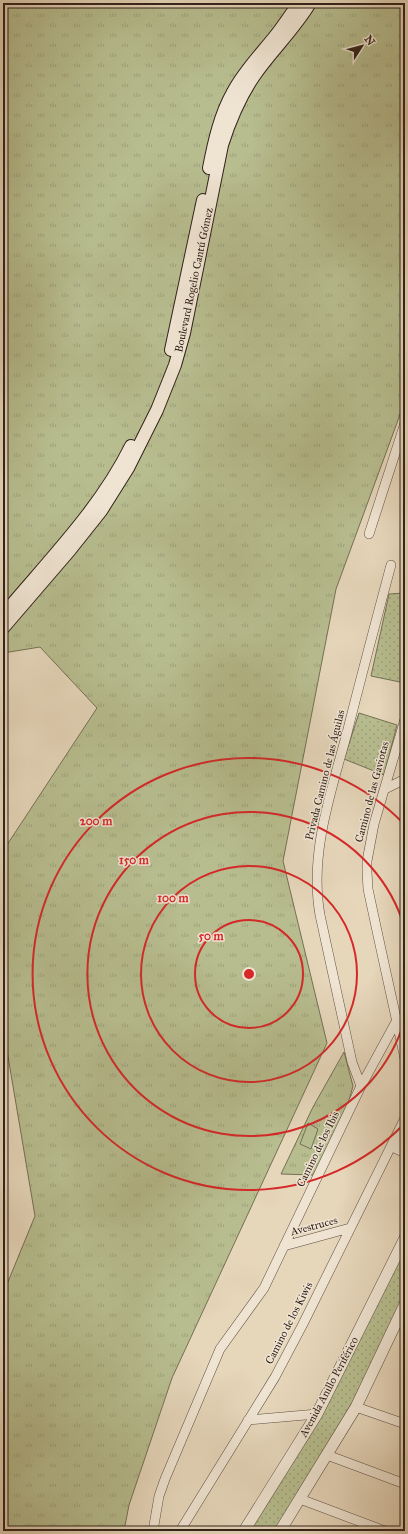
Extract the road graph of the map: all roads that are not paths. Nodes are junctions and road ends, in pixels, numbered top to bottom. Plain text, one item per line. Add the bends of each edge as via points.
1 (299, 3) edge
2 (310, 3) edge
3 (405, 423) edge
4 (369, 534) dead end
5 (391, 565) dead end
6 (3, 615) edge
7 (3, 628) edge
8 (405, 719) edge
9 (405, 779) edge
10 (385, 789) junction
11 (396, 1022) junction
12 (405, 1059) edge
13 (361, 1086) junction
14 (405, 1118) edge
15 (393, 1143) junction
16 (405, 1144) edge
17 (405, 1154) edge
18 (350, 1228) junction
19 (405, 1238) edge
20 (284, 1246) junction
21 (405, 1306) edge
22 (356, 1407) junction
23 (317, 1414) junction
24 (248, 1420) junction
25 (405, 1424) edge
26 (327, 1455) junction
27 (405, 1484) edge
28 (300, 1499) junction
29 (153, 1531) edge
30 (180, 1531) edge
31 (244, 1531) edge
32 (280, 1531) edge
33 (385, 1531) edge

1 - 6 main road, Boulevard Rogelio Cantú Gómez via 249,68 233,92 221,119 214,142 174,340 153,400 128,451 93,506
2 - 7 main road, Boulevard Rogelio Cantú Gómez via 301,18 254,75 228,125 184,334 166,388 151,422 128,468 101,511
3 - 4 street
5 - 13 street, Privada Camino de las Águilas via 326,814 318,861 320,915 352,1062
8 - 10 street, Camino de las Gaviotas
9 - 10 street
10 - 11 street, Camino de las Gaviotas via 374,824 367,872 368,889
11 - 12 street, Camino de las Gaviotas
11 - 13 street, Camino de los Ibis
13 - 20 street, Camino de los Ibis
14 - 15 street, Camino de los Kiwis
15 - 16 street
15 - 17 street
15 - 18 street, Camino de los Kiwis
18 - 20 street, Avestruces
18 - 24 street, Camino de los Kiwis via 275,1377
19 - 23 street, Avenida Anillo Periférico
20 - 29 street, Camino de los Ibis via 264,1288 220,1349 165,1479 159,1496
21 - 22 street
22 - 25 street
22 - 26 street
23 - 24 street
23 - 31 street, Avenida Anillo Periférico
24 - 30 street, Camino de los Kiwis
26 - 27 street
26 - 28 street
28 - 32 street
28 - 33 street

